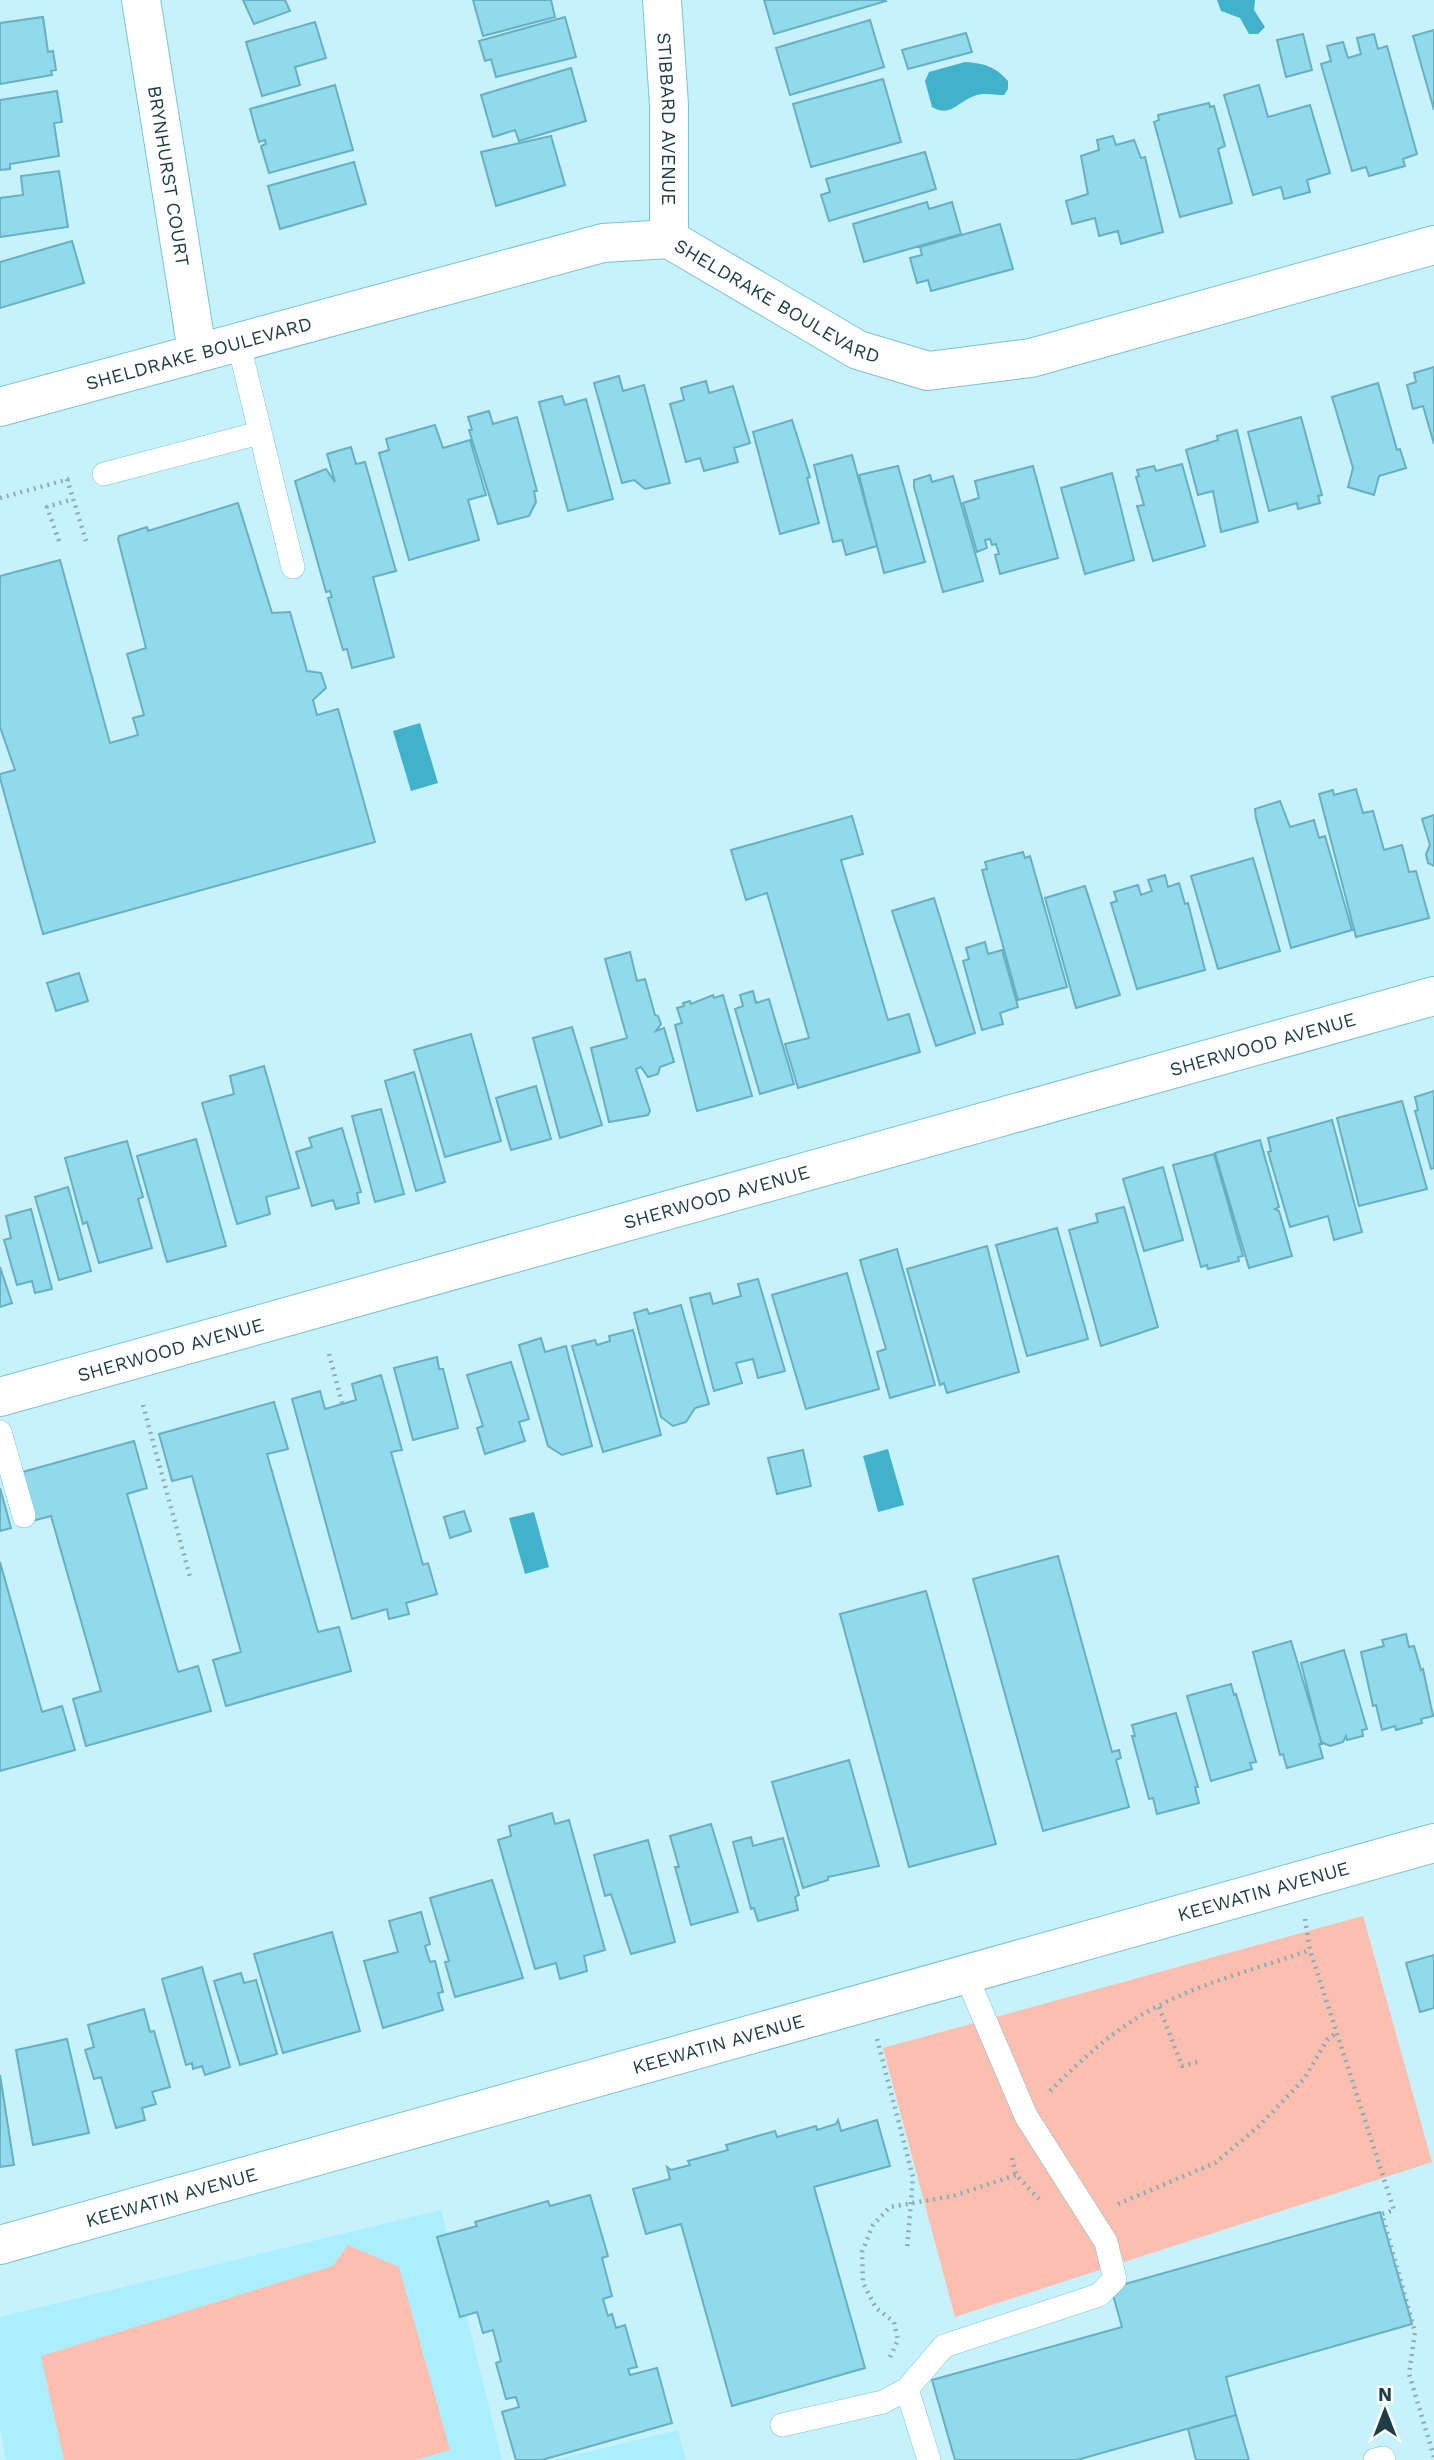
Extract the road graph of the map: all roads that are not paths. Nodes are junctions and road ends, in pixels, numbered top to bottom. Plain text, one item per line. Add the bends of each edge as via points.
1 (141, 0) edge
2 (662, 0) edge
3 (668, 239) junction
4 (1434, 246) edge
5 (238, 341) junction
6 (197, 351) junction
7 (0, 407) edge
8 (259, 433) junction
9 (104, 474) road end
10 (293, 567) dead end
11 (1434, 996) edge
12 (0, 1397) edge
13 (0, 1432) edge
14 (24, 1517) dead end
15 (1434, 1843) edge
16 (965, 1973) junction
17 (0, 2245) edge
18 (907, 2389) junction
19 (782, 2425) dead end
20 (929, 2460) edge
21 (1375, 2460) edge
22 (1384, 2460) edge

1 - 6 street, BRYNHURST COURT
2 - 3 street, STIBBARD AVENUE
3 - 4 street, SHELDRAKE BOULEVARD via 858,350 928,371 1031,358
3 - 5 street, SHELDRAKE BOULEVARD via 603,243
5 - 6 street, SHELDRAKE BOULEVARD
5 - 8 lane
6 - 7 street, SHELDRAKE BOULEVARD
8 - 9 lane
8 - 10 lane
11 - 12 street, SHERWOOD AVENUE
13 - 14 lane
15 - 16 street, KEEWATIN AVENUE
16 - 17 street, KEEWATIN AVENUE
16 - 18 lane via 1026,2116 1106,2242 1115,2279 1099,2295 944,2346
18 - 19 lane via 883,2402
18 - 20 lane
21 - 22 lane

